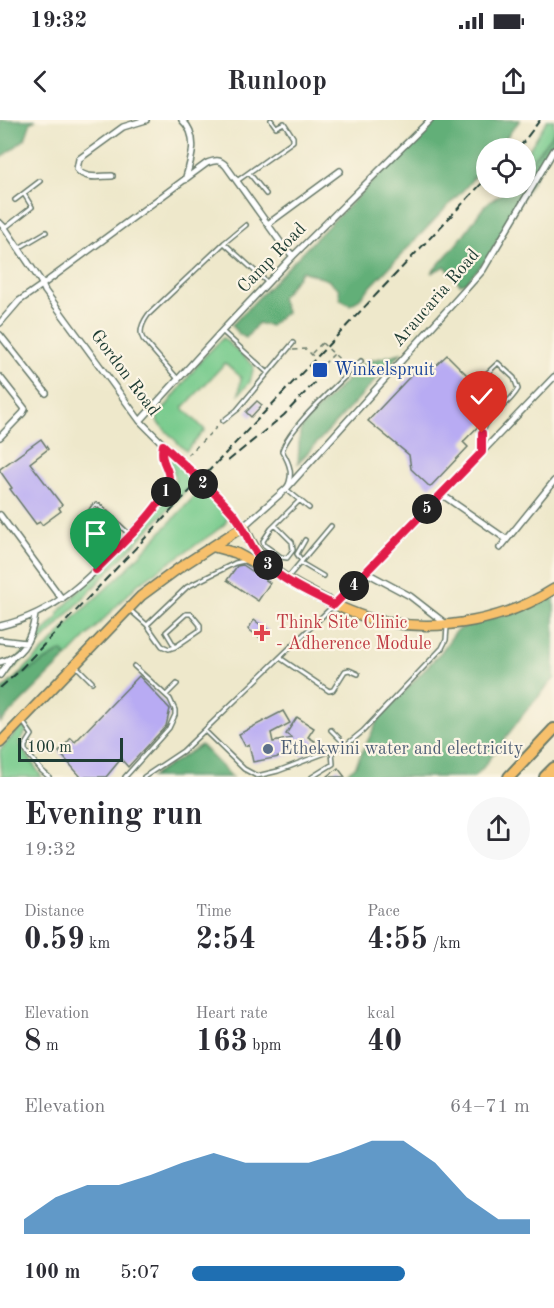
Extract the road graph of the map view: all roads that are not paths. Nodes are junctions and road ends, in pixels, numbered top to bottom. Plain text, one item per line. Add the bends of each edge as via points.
1 (146, 120) edge
2 (182, 120) edge
3 (271, 120) edge
4 (288, 120) edge
5 (430, 120) edge
6 (284, 123) junction
7 (554, 150) edge
8 (340, 171) dead end
9 (249, 173) junction
10 (112, 176) dead end
11 (184, 180) junction
12 (40, 181) dead end
13 (237, 181) junction
14 (24, 194) junction
15 (266, 194) dead end
16 (15, 200) dead end
17 (268, 224) junction
18 (246, 225) dead end
19 (2, 226) edge
20 (46, 232) dead end
21 (224, 243) junction
22 (19, 249) junction
23 (293, 256) junction
24 (268, 283) junction
25 (42, 285) junction
26 (0, 323) edge
27 (222, 331) junction
28 (0, 334) edge
29 (293, 343) dead end
30 (361, 361) dead end
31 (268, 373) junction
32 (554, 377) edge
33 (178, 380) junction
34 (1, 381) edge
35 (496, 392) dead end
36 (46, 393) dead end
37 (140, 421) junction
38 (223, 421) road end
39 (0, 436) edge
40 (163, 445) junction
41 (482, 452) junction
42 (554, 481) edge
43 (286, 489) junction
44 (441, 494) junction
45 (300, 500) junction
46 (309, 508) dead end
47 (0, 515) edge
48 (83, 522) dead end
49 (275, 525) junction
50 (244, 526) junction
51 (331, 526) dead end
52 (130, 535) junction
53 (506, 539) junction
54 (305, 540) dead end
55 (214, 547) junction
56 (500, 548) dead end
57 (302, 562) junction
58 (255, 563) junction
59 (367, 573) junction
60 (323, 576) dead end
61 (285, 579) junction
62 (554, 589) edge
63 (62, 599) junction
64 (334, 605) junction
65 (129, 608) junction
66 (35, 615) junction
67 (147, 625) junction
68 (447, 625) junction
69 (0, 626) edge
70 (0, 640) edge
71 (26, 643) junction
72 (175, 647) junction
73 (12, 658) junction
74 (280, 658) junction
75 (0, 662) edge
76 (75, 666) junction
77 (134, 666) dead end
78 (358, 674) dead end
79 (0, 675) edge
80 (92, 682) dead end
81 (177, 684) dead end
82 (166, 695) junction
83 (22, 720) junction
84 (554, 729) edge
85 (205, 730) junction
86 (331, 730) dead end
87 (0, 743) edge
88 (346, 745) junction
89 (332, 752) junction
90 (554, 768) edge
91 (275, 772) junction
92 (510, 776) edge
93 (49, 777) edge
94 (125, 777) edge
95 (144, 777) edge
96 (276, 777) edge
97 (312, 777) edge
98 (545, 777) edge

1 - 10 street via 123,127 79,159 77,169 81,174
2 - 11 street via 191,133 193,147
3 - 6 lane via 277,127
4 - 6 lane
5 - 23 street, Camp Road
6 - 9 lane via 293,141
7 - 43 street, Araucaria Road via 483,270
8 - 17 street
9 - 13 lane
9 - 15 lane
11 - 13 street via 215,160 224,163
11 - 25 street
12 - 14 lane
13 - 17 street
14 - 16 lane
14 - 19 lane via 32,207
17 - 23 street
18 - 21 lane
19 - 22 street, Gordon Road
20 - 22 lane
21 - 24 lane
21 - 33 lane via 148,315 140,331
22 - 25 street, Gordon Road
23 - 24 street, Camp Road
24 - 27 street, Camp Road
25 - 26 street via 19,301
25 - 37 street, Gordon Road
27 - 31 lane
27 - 33 street, Camp Road
28 - 36 street
29 - 31 lane
30 - 43 lane via 287,439 282,451 291,471
31 - 38 lane
32 - 41 street
33 - 37 street, Camp Road
34 - 39 street via 25,409
35 - 41 lane via 482,378 498,363 514,378 518,388 485,426
37 - 40 street, Gordon Road
40 - 50 street, Gordon Road, bridge
40 - 52 street via 161,456 170,477 166,491
41 - 44 street
42 - 53 street
43 - 45 lane
43 - 50 street, Araucaria Road
44 - 53 street
44 - 59 street
45 - 46 lane
45 - 49 lane
47 - 63 street
48 - 52 lane via 98,505
49 - 49 lane via 292,542 293,550 287,558 263,544
50 - 55 main road
50 - 61 main road via 252,547
51 - 57 lane
52 - 63 street
53 - 56 street
54 - 57 lane via 297,554
55 - 58 main road
55 - 65 main road via 163,579
57 - 60 lane
57 - 61 lane
58 - 61 main road
58 - 67 lane via 235,563 190,586
59 - 64 street
59 - 68 street via 410,596
61 - 64 main road
62 - 68 main road via 530,604 476,621
63 - 66 street
64 - 68 main road via 386,622
64 - 74 lane
65 - 67 lane
65 - 76 main road
66 - 69 street
66 - 71 street
67 - 72 lane via 164,648
68 - 88 lane via 442,648
70 - 71 street
71 - 73 street
72 - 72 lane via 200,630 191,614 166,632
73 - 75 street
73 - 79 street
74 - 78 lane via 329,691 347,670
74 - 85 lane
76 - 80 lane
76 - 83 main road
77 - 82 lane
81 - 82 lane
82 - 94 lane via 175,710 174,720
83 - 87 main road
83 - 93 lane via 32,735 25,750
84 - 92 highway
85 - 91 lane via 249,773 256,776
85 - 95 lane via 178,755
86 - 88 lane
88 - 89 lane
89 - 91 lane
89 - 97 lane via 333,764
90 - 98 highway
91 - 96 lane

